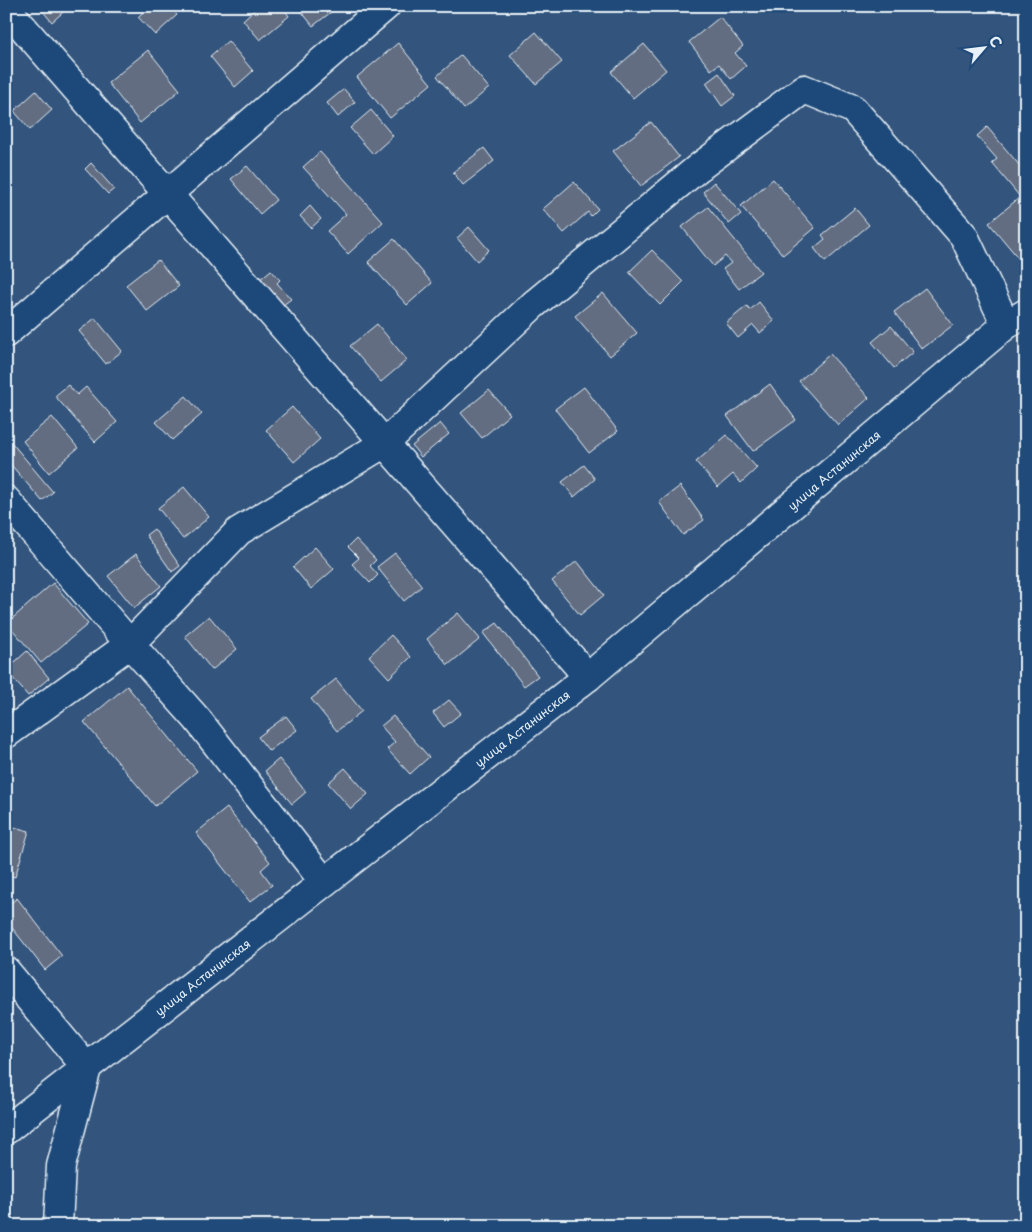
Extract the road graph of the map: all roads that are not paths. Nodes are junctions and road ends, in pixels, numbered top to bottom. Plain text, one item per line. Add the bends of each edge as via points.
1 (386, 6) edge
2 (6, 8) edge
3 (168, 193) junction
4 (1016, 319) edge
5 (6, 333) edge
6 (385, 443) junction
7 (6, 500) edge
8 (130, 644) junction
9 (588, 677) junction
10 (6, 734) edge
11 (324, 882) junction
12 (6, 971) edge
13 (87, 1068) junction
14 (6, 1130) edge
15 (58, 1226) edge

1 - 3 street
2 - 3 street
3 - 5 street
3 - 6 street
4 - 6 street via 964,236 852,109 804,89 698,168 533,305
4 - 9 street, улица Астанинская
6 - 8 street via 238,531
6 - 9 street
7 - 8 street
8 - 10 street
8 - 11 street via 197,719
9 - 11 street, улица Астанинская
11 - 13 street, улица Астанинская
12 - 13 street
13 - 14 street, улица Астанинская
13 - 15 street via 61,1166

